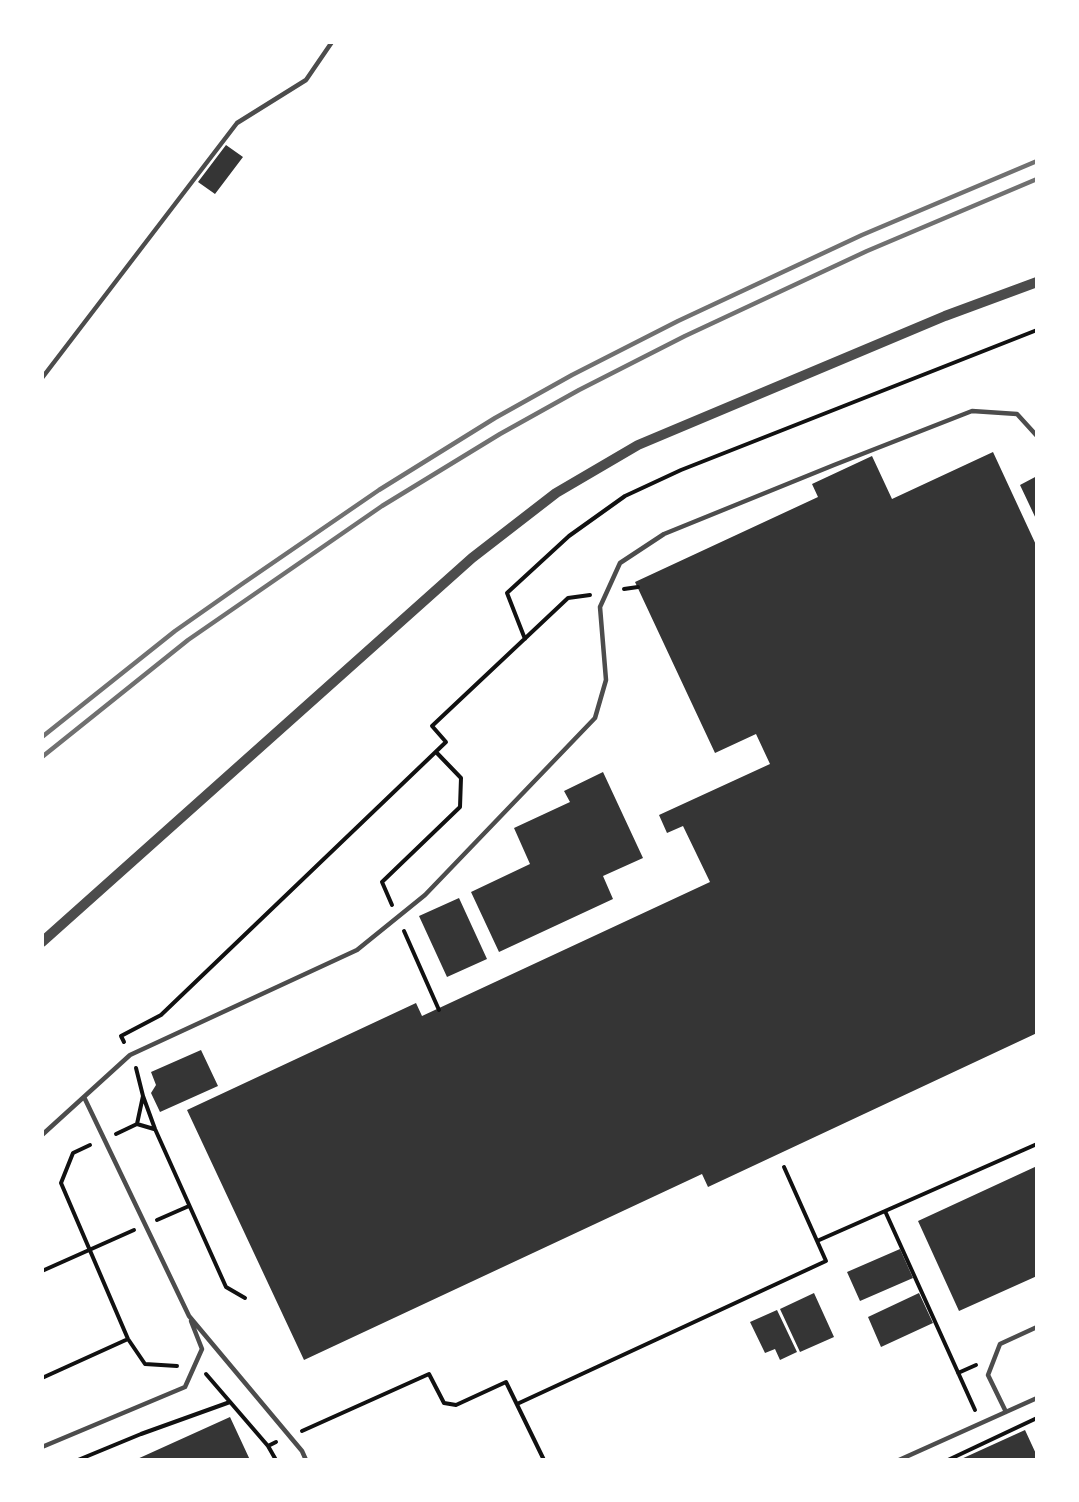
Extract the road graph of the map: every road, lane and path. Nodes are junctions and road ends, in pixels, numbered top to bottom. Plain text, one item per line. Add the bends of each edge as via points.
1 (332, 42) edge
2 (1037, 282) edge
3 (1037, 330) edge
4 (42, 378) edge
5 (1037, 436) edge
6 (638, 587) dead end
7 (607, 592) junction
8 (525, 639) junction
9 (42, 942) edge
10 (130, 1055) junction
11 (143, 1096) dead end
12 (84, 1097) junction
13 (137, 1125) dead end
14 (155, 1129) dead end
15 (42, 1135) edge
16 (1037, 1144) edge
17 (784, 1167) dead end
18 (885, 1211) junction
19 (146, 1225) junction
20 (817, 1241) junction
21 (89, 1250) junction
22 (42, 1271) edge
23 (245, 1298) dead end
24 (189, 1316) junction
25 (1037, 1327) edge
26 (128, 1339) junction
27 (195, 1367) junction
28 (42, 1378) edge
29 (1037, 1398) edge
30 (230, 1402) junction
31 (517, 1404) junction
32 (1006, 1412) junction
33 (1037, 1418) edge
34 (981, 1423) junction
35 (289, 1436) junction
36 (989, 1441) junction
37 (268, 1446) junction
38 (42, 1448) edge
39 (78, 1460) edge
40 (276, 1460) edge
41 (306, 1460) edge
42 (544, 1460) edge
43 (899, 1460) edge
44 (948, 1460) edge

1 - 4 lane via 306,80 237,123
2 - 9 street via 945,316 638,445 556,493 472,558
3 - 8 path via 681,470 625,496 569,536 507,593
5 - 7 lane via 1017,414 972,411 664,534 620,563
6 - 7 path
7 - 8 path via 568,598
7 - 10 lane via 600,606 606,680 596,718 425,895 357,950
8 - 10 path via 432,726 446,742 160,1015 121,1036
10 - 11 path
10 - 12 lane
12 - 15 lane
12 - 19 lane
13 - 14 path
16 - 18 path
17 - 20 path
18 - 20 path
18 - 34 path
19 - 21 path
19 - 23 path via 189,1206 226,1287
19 - 24 lane
20 - 31 path via 826,1261
21 - 22 path
21 - 26 path
24 - 27 lane via 202,1349
24 - 35 lane
25 - 32 lane via 1000,1344 988,1375
26 - 27 path via 145,1364
26 - 28 path
27 - 30 path
27 - 38 lane via 185,1387
29 - 32 lane
30 - 37 path
30 - 39 path
31 - 35 path via 506,1382 456,1405 444,1403 429,1374
31 - 42 path
32 - 34 lane
33 - 36 path
34 - 36 path
34 - 43 lane
35 - 37 path
35 - 41 lane
36 - 44 path
37 - 40 path

